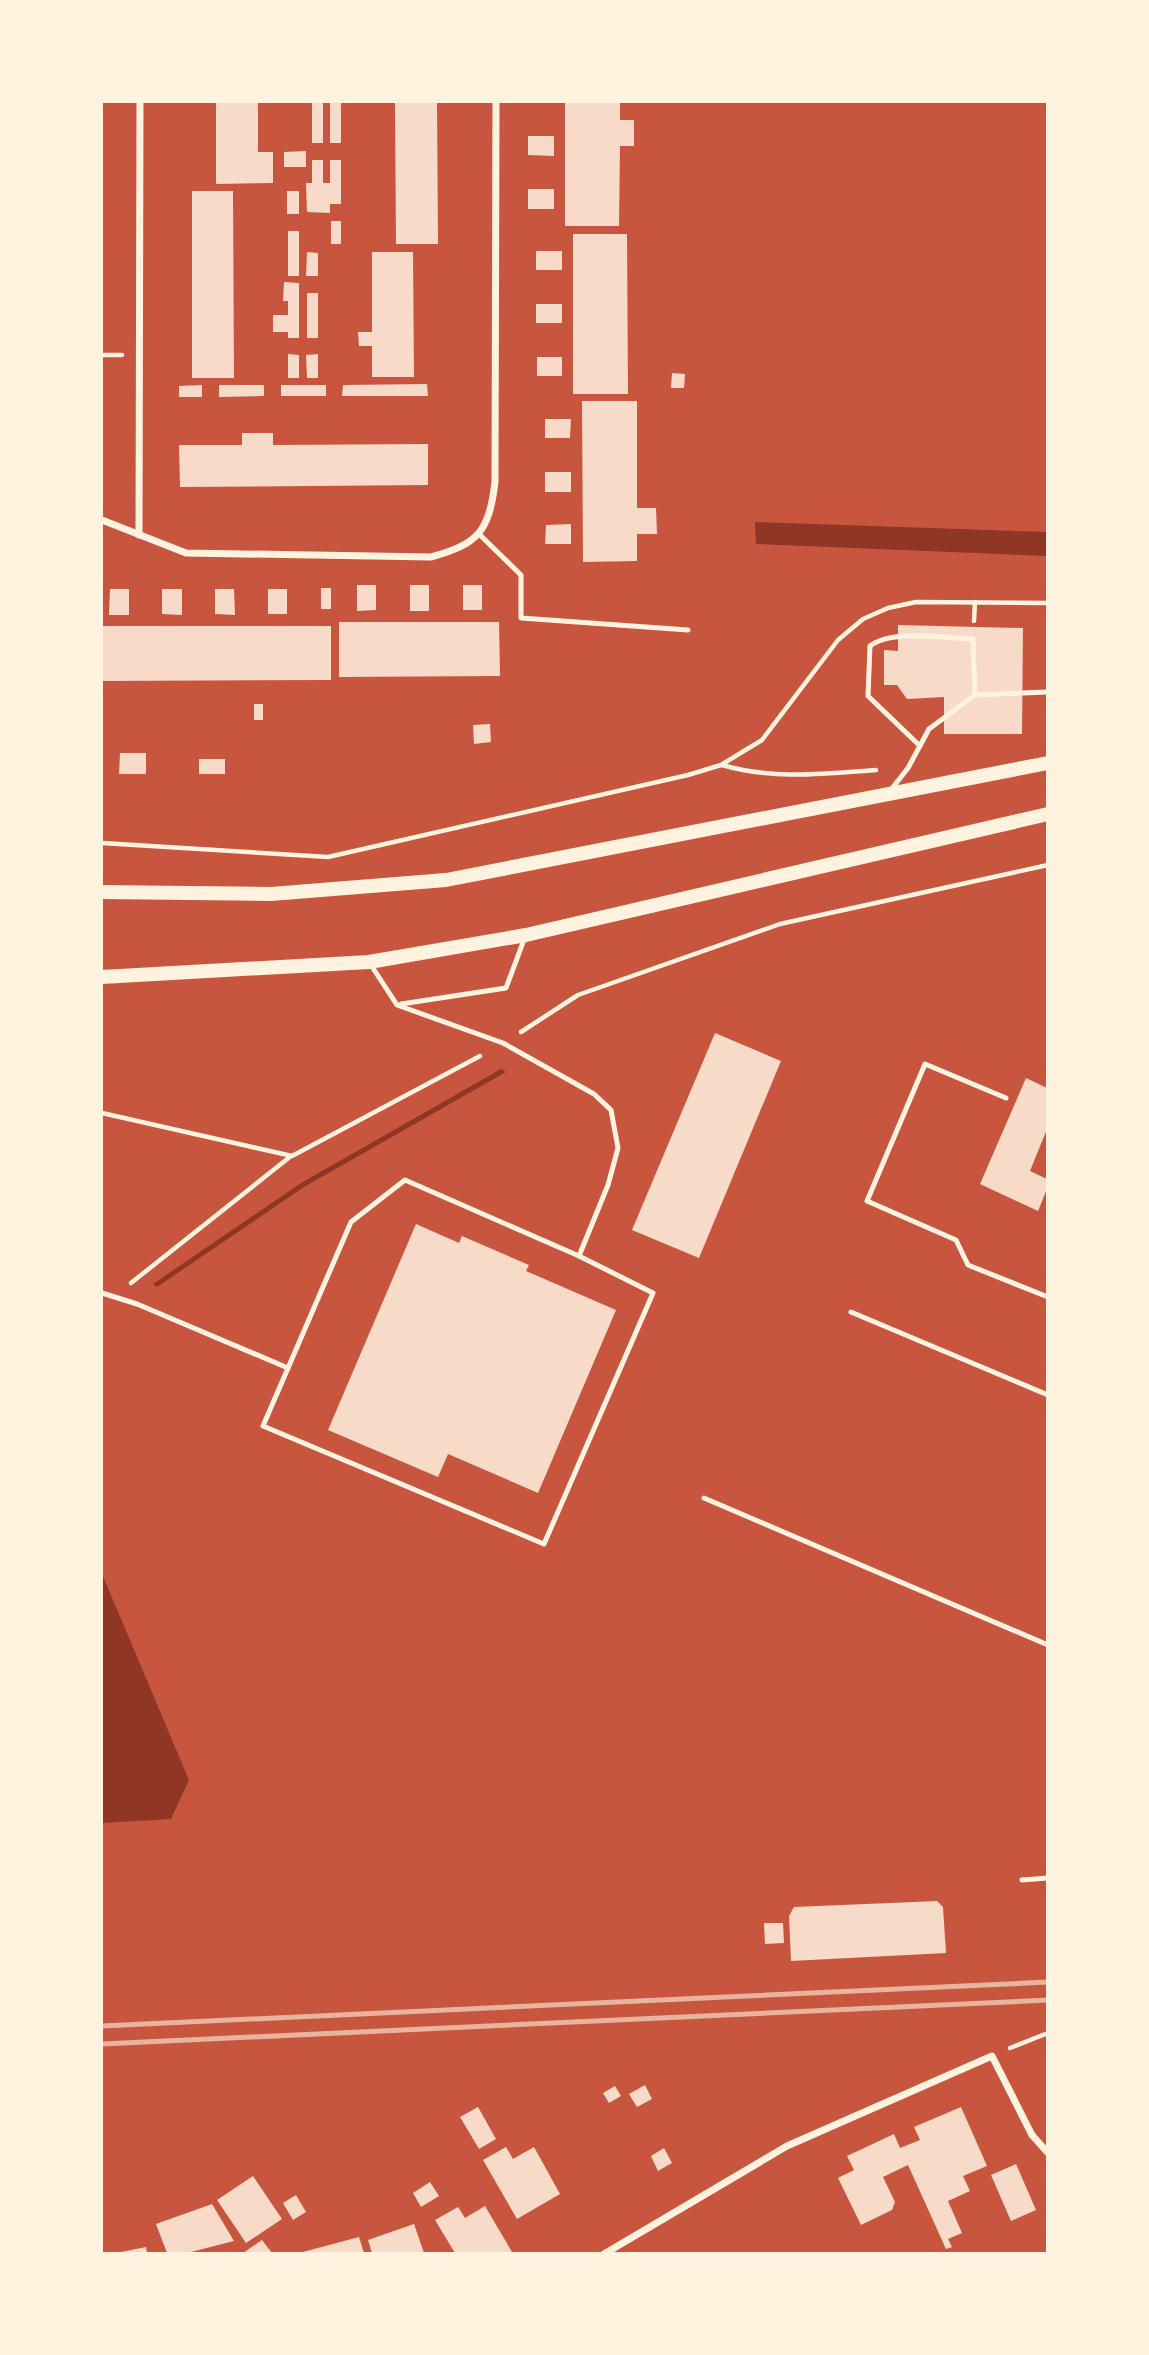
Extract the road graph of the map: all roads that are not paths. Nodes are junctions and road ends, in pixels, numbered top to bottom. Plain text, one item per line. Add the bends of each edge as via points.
1 (140, 102) edge
2 (496, 102) edge
3 (102, 520) edge
4 (139, 535) junction
5 (480, 535) junction
6 (688, 630) dead end
7 (1048, 692) edge
8 (975, 695) junction
9 (920, 746) junction
10 (1048, 763) edge
11 (888, 795) junction
12 (1048, 814) edge
13 (102, 892) edge
14 (526, 935) junction
15 (369, 962) junction
16 (102, 977) edge
17 (397, 1005) junction
18 (1006, 1098) dead end
19 (579, 1256) junction
20 (102, 1293) edge
21 (1048, 1297) edge
22 (851, 1312) dead end
23 (288, 1368) junction
24 (1048, 1395) edge
25 (704, 1498) dead end
26 (1048, 1645) edge
27 (1048, 1878) edge
28 (1022, 1880) dead end
29 (1048, 2154) edge
30 (604, 2253) edge

1 - 4 street
2 - 5 street via 495,482 491,514
3 - 4 street
4 - 5 street via 187,553 431,556 459,550
5 - 6 lane via 521,575 522,618
7 - 8 lane
8 - 9 lane via 929,729
8 - 9 lane via 973,639 880,638 870,646 868,696
9 - 11 lane
10 - 11 main road
11 - 13 main road via 446,880 271,894
12 - 14 main road
14 - 15 main road
14 - 17 lane via 506,988
15 - 16 main road
15 - 17 lane
17 - 19 lane via 503,1044 594,1094 611,1110 618,1148
18 - 21 lane via 925,1064 867,1201 956,1240 968,1265
19 - 23 lane via 405,1180 351,1222
19 - 23 lane via 653,1293 544,1544 262,1426
20 - 23 lane
22 - 24 lane
25 - 26 lane
27 - 28 lane
29 - 30 street via 1032,2135 992,2056 788,2146

